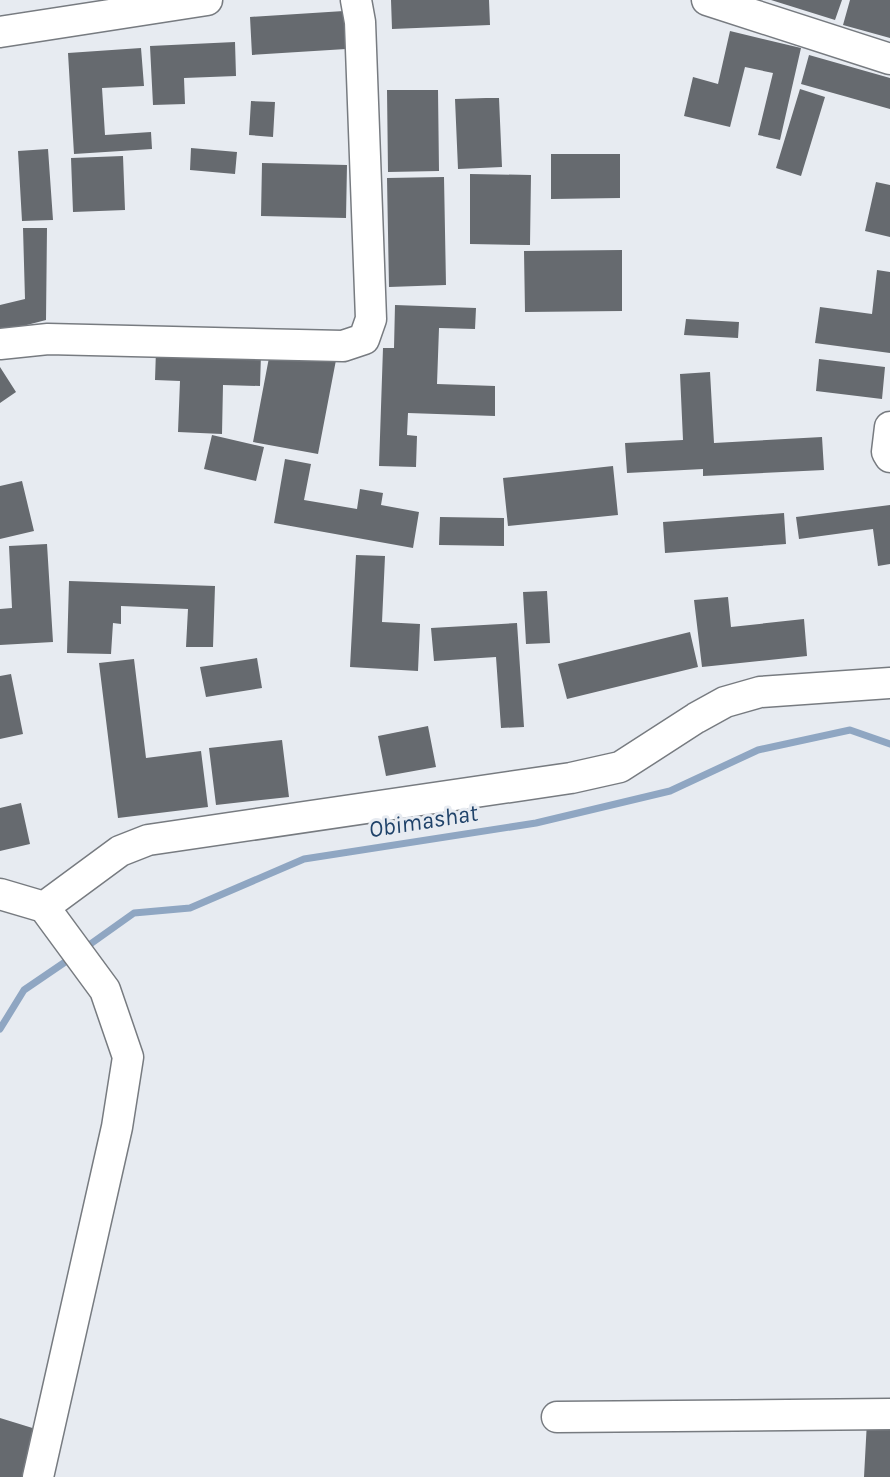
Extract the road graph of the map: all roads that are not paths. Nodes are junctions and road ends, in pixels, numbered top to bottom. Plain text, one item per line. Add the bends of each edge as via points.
1 (207, 0) edge
2 (356, 0) edge
3 (707, 0) edge
4 (0, 32) edge
5 (890, 59) edge
6 (0, 344) edge
7 (890, 427) edge
8 (890, 457) edge
9 (890, 683) edge
10 (0, 894) edge
11 (44, 907) junction
12 (890, 1414) edge
13 (557, 1417) dead end
14 (38, 1477) edge

1 - 4 street
2 - 6 street via 371,319 364,339 343,346 48,339
3 - 5 street
7 - 8 street
9 - 11 street via 760,692 725,702 620,767 571,778 148,840 120,851
10 - 11 street
11 - 14 street via 105,990 128,1057 117,1127
12 - 13 street

